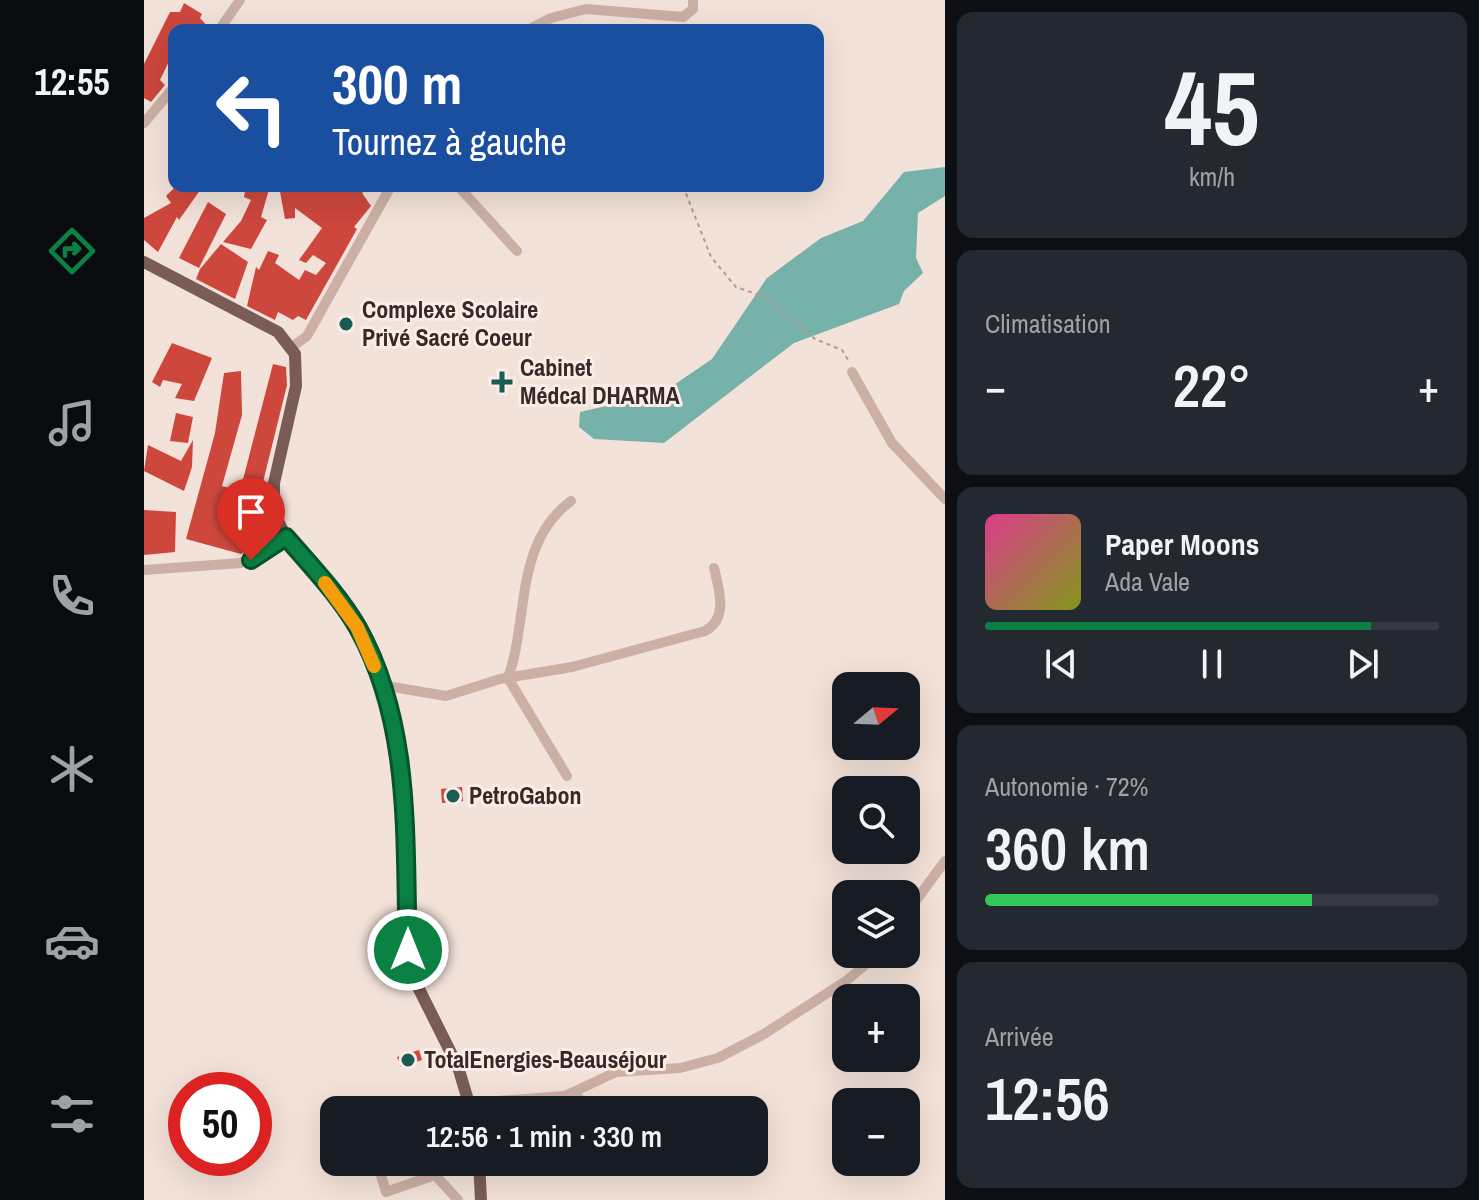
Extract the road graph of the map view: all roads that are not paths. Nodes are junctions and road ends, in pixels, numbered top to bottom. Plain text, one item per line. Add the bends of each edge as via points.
1 (240, 0) edge
2 (693, 0) edge
3 (223, 24) edge
4 (540, 24) edge
5 (168, 94) edge
6 (144, 123) edge
7 (388, 192) edge
8 (463, 192) edge
9 (517, 251) dead end
10 (144, 262) edge
11 (292, 347) junction
12 (852, 372) road end
13 (945, 499) edge
14 (571, 501) dead end
15 (286, 537) junction
16 (714, 568) dead end
17 (144, 570) edge
18 (508, 678) junction
19 (381, 685) junction
20 (567, 776) dead end
21 (945, 861) edge
22 (920, 895) edge
23 (861, 968) edge
24 (467, 1096) edge
25 (565, 1096) edge
26 (381, 1176) edge
27 (432, 1176) edge
28 (436, 1176) edge
29 (480, 1176) edge
30 (458, 1200) edge
31 (481, 1200) edge

1 - 3 street
2 - 4 street via 693,9 683,17 586,9
5 - 6 street
7 - 11 street via 307,336
8 - 9 street
10 - 11 main road via 278,332
11 - 15 main road via 296,386 272,497
12 - 13 street via 892,443
14 - 18 street via 561,508 533,554
15 - 17 street via 241,563
15 - 19 main road via 357,627
16 - 18 street via 721,609 714,626 705,631 572,667
18 - 19 street via 446,696
18 - 20 street
19 - 24 main road via 404,783 408,950 417,985
21 - 22 street
23 - 25 street via 764,1034 718,1058 680,1068 616,1072
26 - 27 street via 386,1192
28 - 30 street
29 - 31 main road

